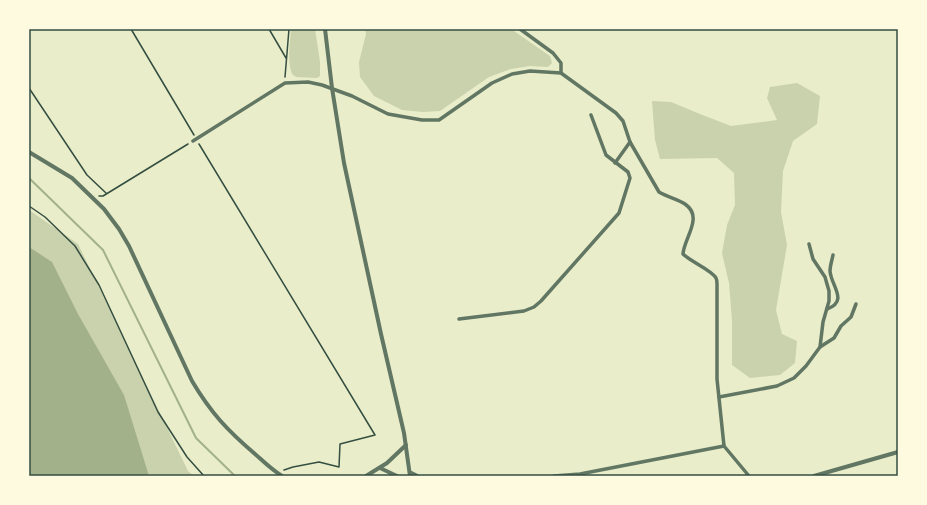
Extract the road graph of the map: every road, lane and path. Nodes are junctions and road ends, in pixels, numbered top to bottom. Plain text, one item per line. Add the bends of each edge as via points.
1 (131, 29) edge
2 (269, 29) edge
3 (289, 29) edge
4 (325, 29) edge
5 (520, 29) edge
6 (287, 60) junction
7 (560, 73) junction
8 (285, 83) junction
9 (29, 88) edge
10 (332, 88) junction
11 (591, 115) dead end
12 (195, 140) junction
13 (630, 142) junction
14 (29, 152) edge
15 (614, 162) junction
16 (106, 193) junction
17 (91, 196) junction
18 (29, 206) edge
19 (809, 244) dead end
20 (833, 255) dead end
21 (856, 304) dead end
22 (827, 309) junction
23 (459, 319) dead end
24 (820, 347) junction
25 (719, 396) junction
26 (406, 445) junction
27 (724, 446) junction
28 (898, 452) edge
29 (380, 468) junction
30 (277, 473) junction
31 (410, 474) edge
32 (820, 475) edge
33 (204, 476) edge
34 (282, 476) edge
35 (366, 476) edge
36 (397, 476) edge
37 (418, 476) edge
38 (554, 476) edge
39 (749, 476) edge
40 (814, 476) edge

1 - 12 path
2 - 6 path
3 - 6 path
4 - 10 street
5 - 7 street via 553,53 561,63
6 - 8 path
7 - 10 street via 530,71 512,74 492,83 439,120 388,114
7 - 13 street via 616,112 623,121
8 - 10 street via 308,82
8 - 12 street
9 - 16 path via 87,175
10 - 26 street via 344,163
11 - 15 street via 606,155
12 - 16 path
12 - 30 path via 375,435 340,444 339,467 319,462
13 - 15 street
13 - 25 street via 659,192 690,208 694,222 683,254 716,277
14 - 17 street via 72,178
15 - 23 street via 628,172 630,178 619,213 541,301 524,311
16 - 17 path via 103,196
17 - 30 street via 104,209 129,246 203,400 230,433
18 - 33 path via 45,217 75,246 99,285 158,412 187,457
19 - 22 street via 813,259 825,277 829,291
20 - 22 street via 830,271 838,298 834,306
21 - 24 street via 851,317 841,326 834,338
22 - 24 street
24 - 25 street via 794,378 777,386
25 - 27 street
26 - 29 street
26 - 31 street
27 - 38 street via 580,474
27 - 39 street
28 - 32 street
29 - 35 street
29 - 36 street
30 - 34 street
31 - 37 street
32 - 40 street

